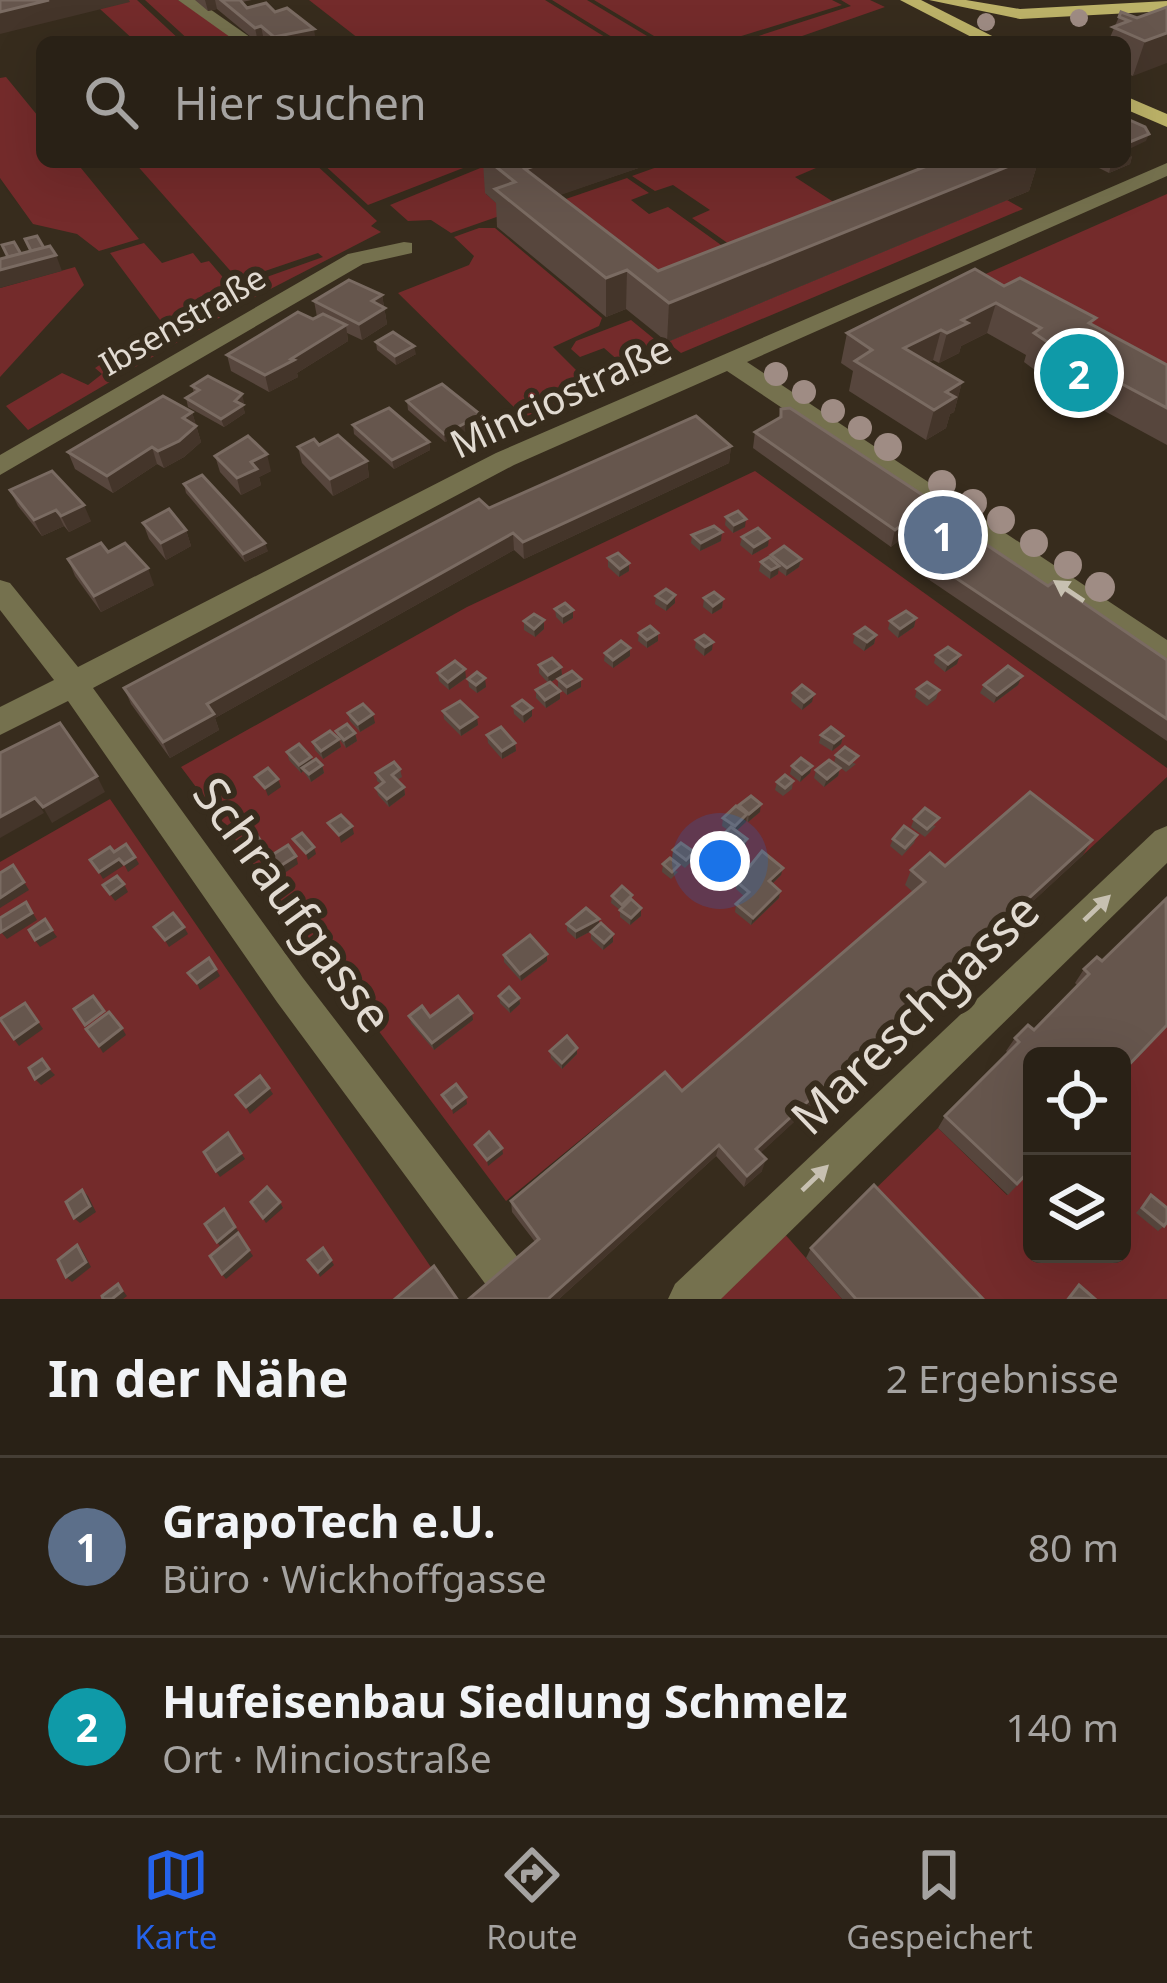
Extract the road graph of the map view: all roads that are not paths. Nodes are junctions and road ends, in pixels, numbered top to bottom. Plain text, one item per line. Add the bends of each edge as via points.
1 (186, 0) edge
2 (908, 0) edge
3 (937, 0) edge
4 (1167, 6) edge
5 (1023, 7) edge
6 (1057, 14) junction
7 (239, 36) edge
8 (983, 36) edge
9 (1014, 36) edge
10 (1131, 105) edge
11 (1167, 122) edge
12 (1167, 169) edge
13 (404, 248) dead end
14 (729, 361) junction
15 (0, 466) edge
16 (0, 590) edge
17 (1167, 655) edge
18 (72, 684) junction
19 (0, 722) edge
20 (1167, 841) edge
21 (507, 1278) edge
22 (690, 1299) edge

1 - 7 street
2 - 8 main road
3 - 5 main road
4 - 6 main road
5 - 6 main road
6 - 9 main road via 1018,26
10 - 11 main road
12 - 14 street, Minciostraße
13 - 15 street, Ibsenstraße via 356,259
17 -> 14 street
14 - 18 street, Minciostraße via 505,460
16 - 18 street, Schraufgasse
18 - 19 street, Minciostraße
18 - 21 street, Schraufgasse
22 -> 20 street, Mareschgasse

